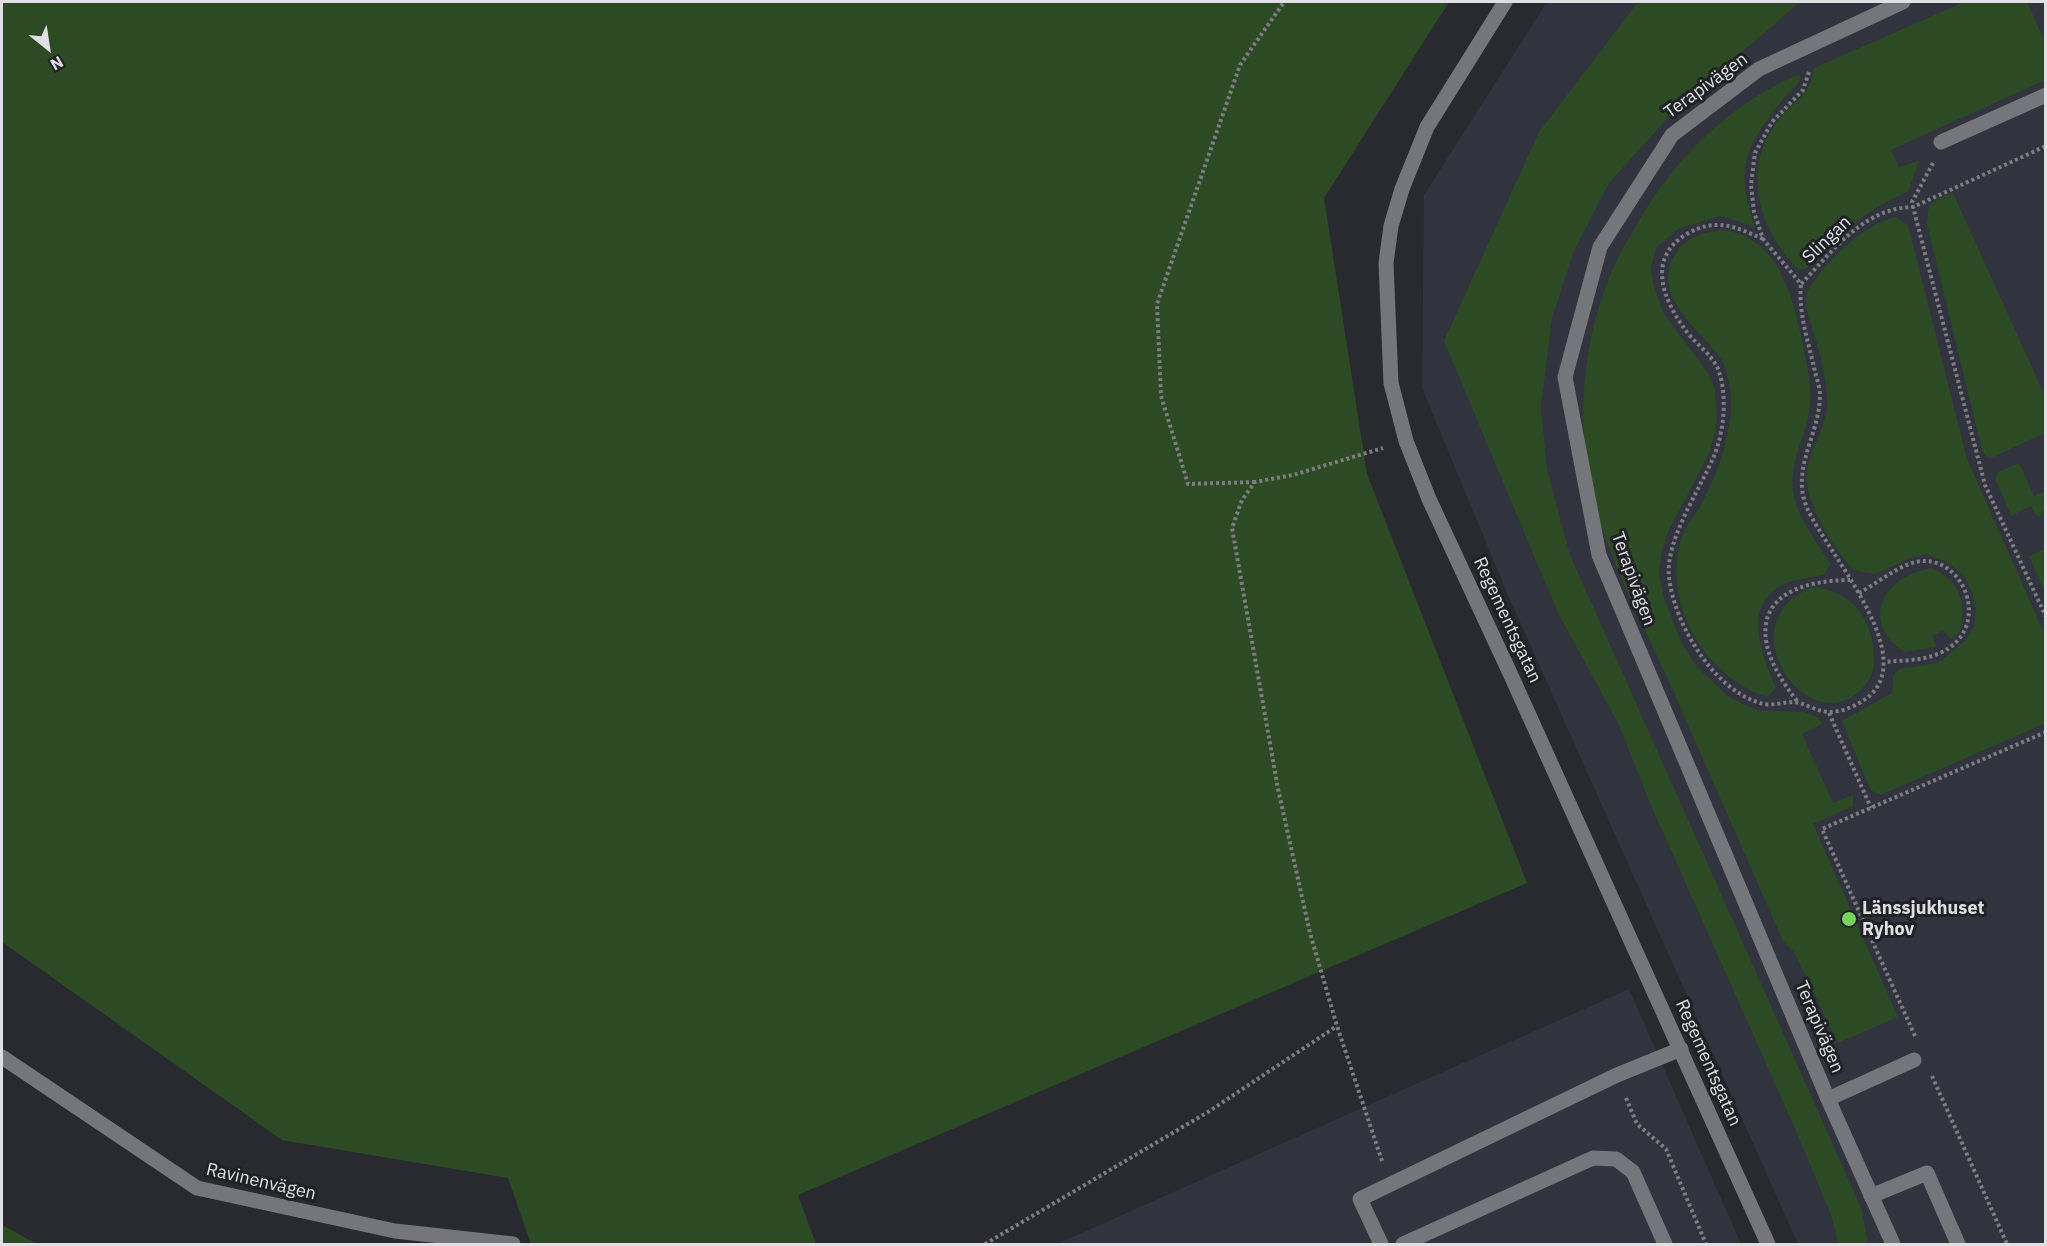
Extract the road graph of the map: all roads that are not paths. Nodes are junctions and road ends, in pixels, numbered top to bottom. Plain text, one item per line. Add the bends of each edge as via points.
1 (1505, 2) edge
2 (1903, 2) edge
3 (2046, 95) edge
4 (1941, 142) road end
5 (1681, 1049) junction
6 (2, 1057) edge
7 (1921, 1063) road end
8 (1828, 1099) junction
9 (1871, 1196) junction
10 (513, 1245) edge
11 (1381, 1245) edge
12 (1403, 1245) edge
13 (1665, 1245) edge
14 (1768, 1245) edge
15 (1893, 1245) edge
16 (1958, 1245) edge

1 - 5 street, Regementsgatan via 1427,127 1402,189 1386,263 1391,383 1406,441 1429,499
2 - 8 street, Terapivägen via 1759,69 1671,135 1600,248 1565,377 1599,555
3 - 4 street
5 - 11 street via 1360,1198
5 - 14 street, Regementsgatan
6 - 10 street, Ravinenvägen via 197,1188 395,1231
7 - 8 street
8 - 9 street, Terapivägen
9 - 15 street, Terapivägen
9 - 16 street via 1927,1173
12 - 13 street via 1593,1158 1616,1159 1634,1172

